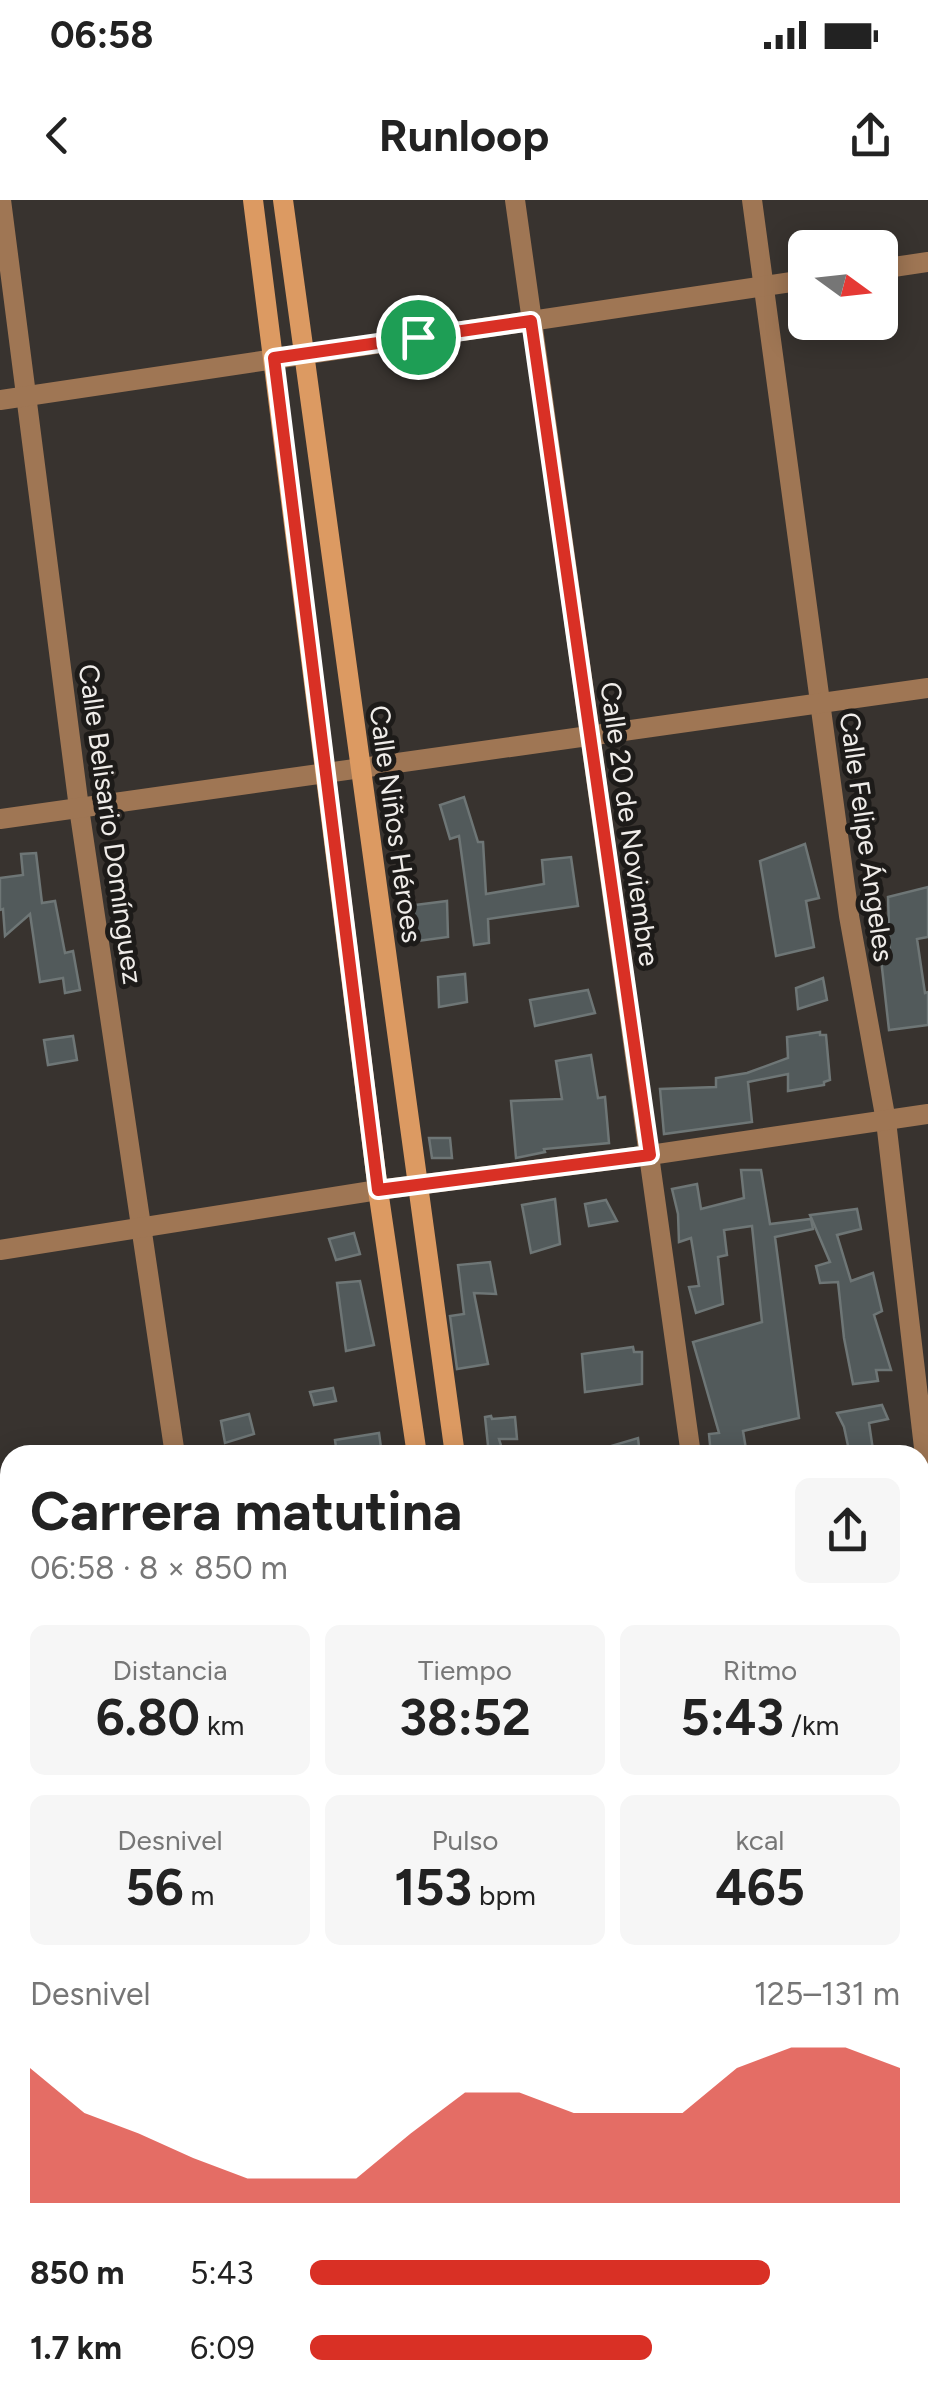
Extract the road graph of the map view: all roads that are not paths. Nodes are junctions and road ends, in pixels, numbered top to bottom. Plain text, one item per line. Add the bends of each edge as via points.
1 (1, 200) edge
2 (254, 200) edge
3 (284, 200) edge
4 (515, 200) edge
5 (752, 200) edge
6 (928, 262) edge
7 (898, 267) edge
8 (788, 282) edge
9 (764, 286) junction
10 (531, 321) junction
11 (305, 353) junction
12 (274, 358) junction
13 (28, 396) junction
14 (0, 400) edge
15 (928, 688) edge
16 (820, 705) junction
17 (589, 737) junction
18 (361, 768) junction
19 (325, 773) junction
20 (79, 808) junction
21 (0, 819) edge
22 (928, 1114) edge
23 (886, 1121) junction
24 (650, 1155) junction
25 (418, 1186) junction
26 (378, 1190) junction
27 (140, 1226) junction
28 (0, 1250) edge
29 (173, 1445) edge
30 (416, 1445) edge
31 (455, 1445) edge
32 (690, 1445) edge
33 (924, 1445) edge

1 - 13 street, Calle Belisario Domínguez
2 - 12 street
3 - 11 street, Calle Niños Héroes
4 - 10 street, Calle 20 de Noviembre
5 - 9 street, Calle Felipe Ángeles
6 - 7 street
8 - 9 street
9 - 10 street
9 - 16 street, Calle Felipe Ángeles
10 - 11 street
10 - 17 street, Calle 20 de Noviembre
11 - 12 street
11 - 18 street, Calle Niños Héroes
12 - 13 street
12 - 19 street
13 - 14 street
13 - 20 street, Calle Belisario Domínguez
15 - 16 street
16 - 17 street
16 - 23 street, Calle Felipe Ángeles
17 - 18 street
17 - 24 street, Calle 20 de Noviembre
18 - 19 street
18 - 25 street, Calle Niños Héroes
19 - 20 street
19 - 26 street
20 - 21 street
20 - 27 street, Calle Belisario Domínguez
22 - 23 street
23 - 24 street
23 - 33 street, Calle Felipe Ángeles
24 - 25 street
24 - 32 street, Calle 20 de Noviembre
25 - 26 street
25 - 31 street, Calle Niños Héroes
26 - 27 street
26 - 30 street
27 - 28 street
27 - 29 street, Calle Belisario Domínguez

